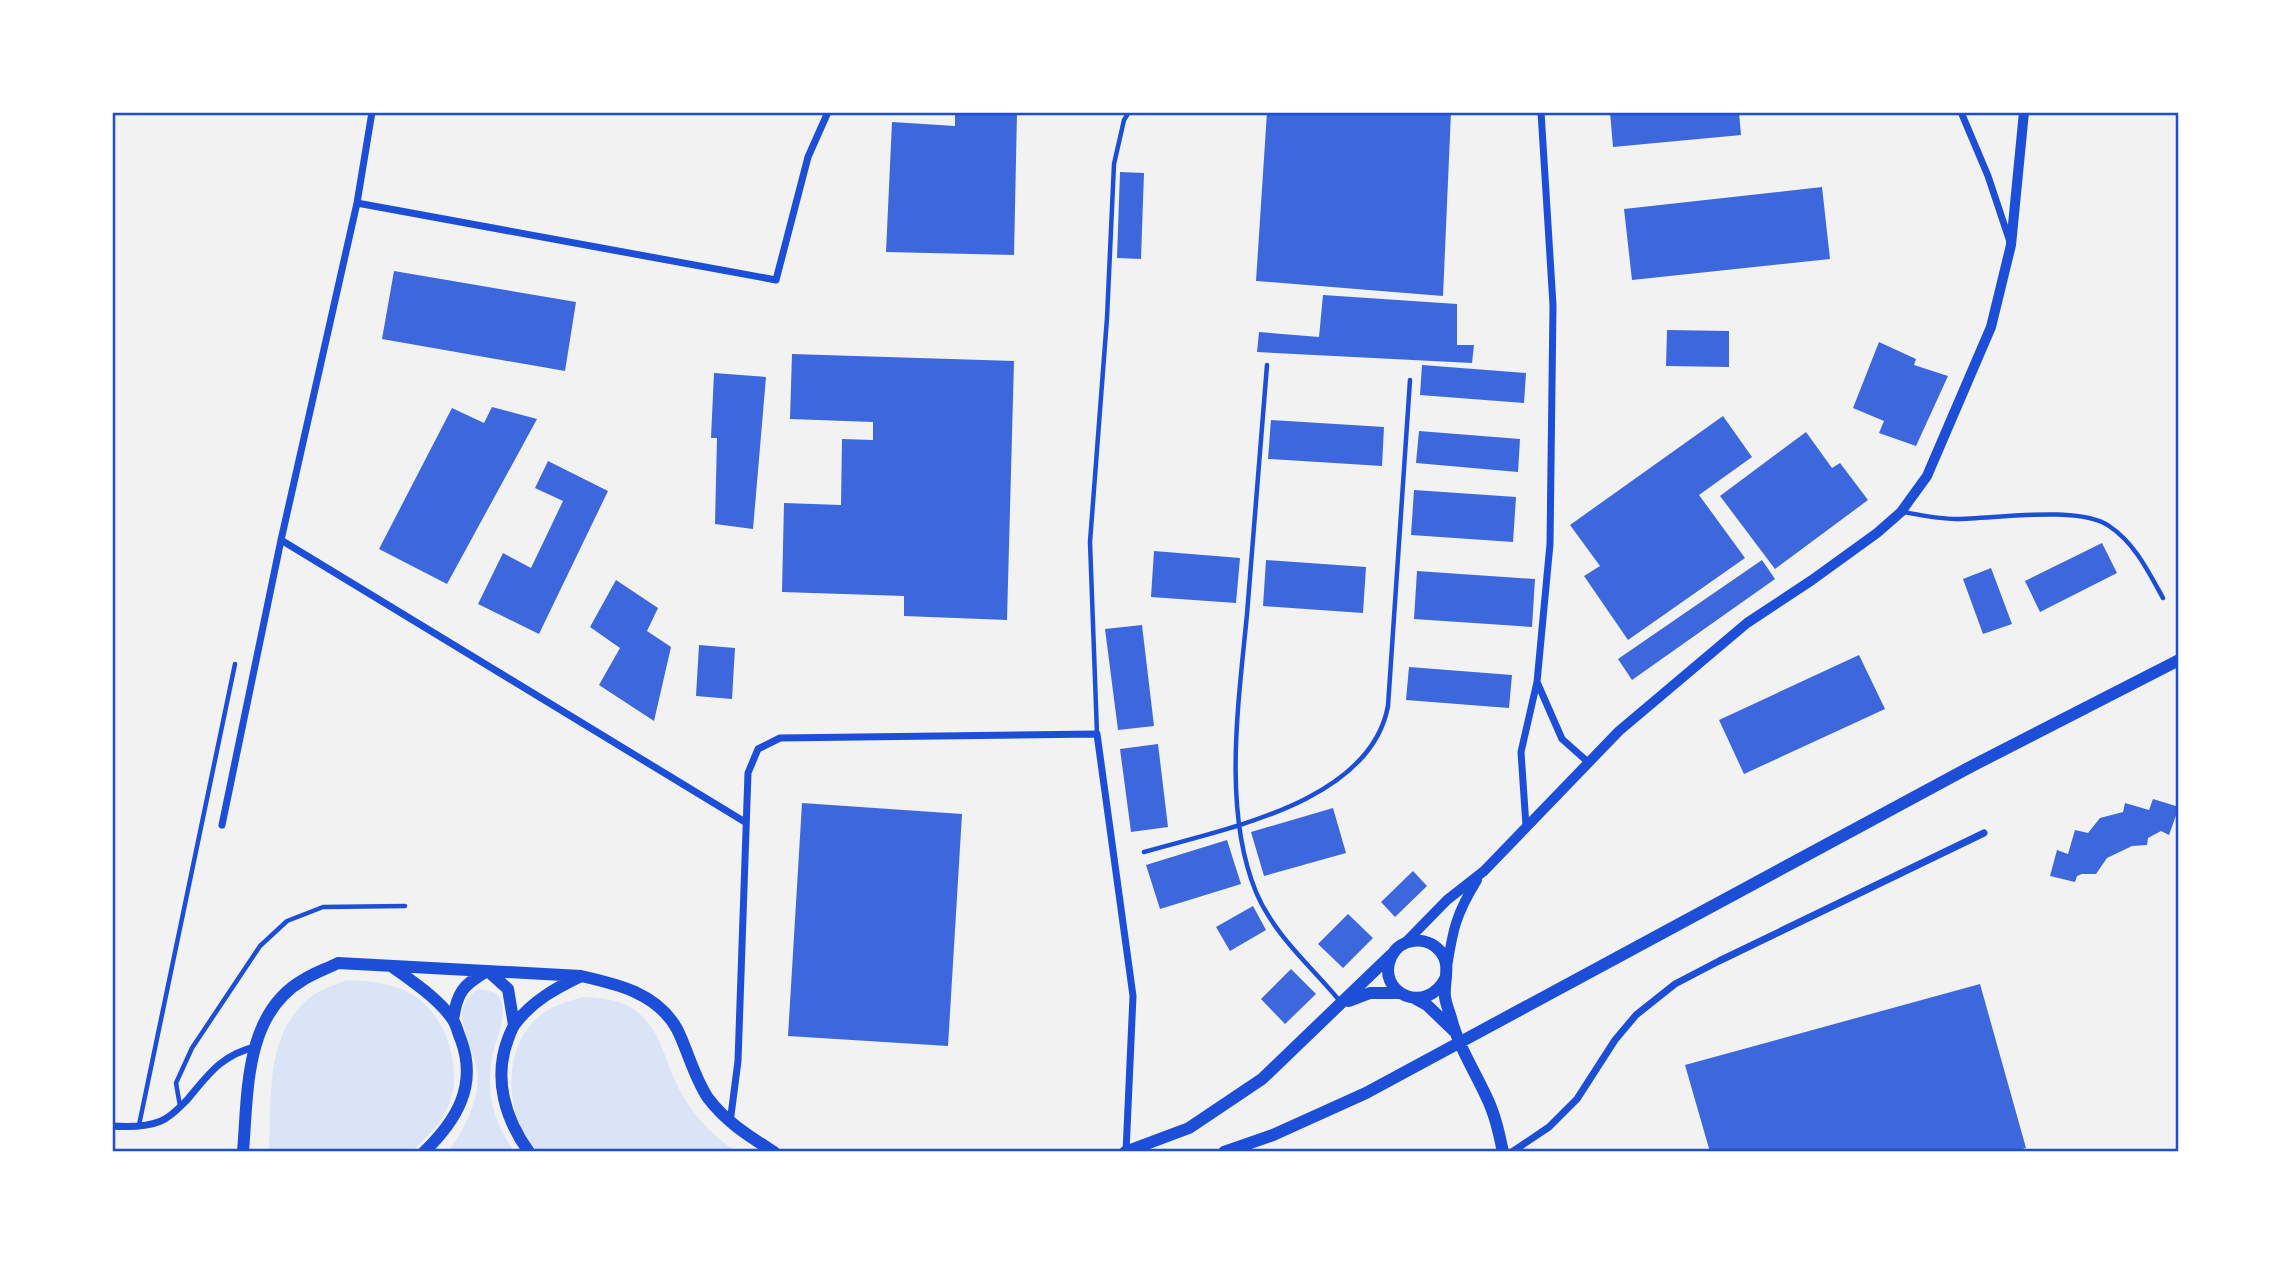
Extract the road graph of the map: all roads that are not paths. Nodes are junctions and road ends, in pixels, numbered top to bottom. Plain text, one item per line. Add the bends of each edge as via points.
1 (372, 112) edge
2 (828, 112) edge
3 (1129, 112) edge
4 (1541, 112) edge
5 (1961, 112) edge
6 (2024, 112) edge
7 (357, 203) junction
8 (2011, 246) junction
9 (1267, 365) dead end
10 (1410, 380) dead end
11 (1901, 512) junction
12 (281, 540) junction
13 (2163, 598) dead end
14 (2179, 660) edge
15 (235, 664) dead end
16 (1537, 682) junction
17 (1097, 734) junction
18 (1588, 762) junction
19 (746, 822) junction
20 (1239, 824) junction
21 (222, 825) dead end
22 (1526, 826) junction
23 (1984, 833) dead end
24 (1144, 852) dead end
25 (1483, 871) junction
26 (405, 906) dead end
27 (1406, 942) junction
28 (1393, 953) junction
29 (391, 966) junction
30 (488, 971) junction
31 (1447, 972) junction
32 (581, 976) junction
33 (1400, 993) junction
34 (1416, 999) junction
35 (1343, 1004) junction
36 (453, 1020) junction
37 (514, 1025) junction
38 (1454, 1031) junction
39 (255, 1047) junction
40 (180, 1107) junction
41 (730, 1124) junction
42 (139, 1125) junction
43 (112, 1126) edge
44 (243, 1152) edge
45 (424, 1152) edge
46 (529, 1152) edge
47 (774, 1152) edge
48 (1125, 1152) edge
49 (1224, 1152) edge
50 (1503, 1152) edge
51 (1512, 1152) edge

1 - 7 street
2 - 7 street via 808,157 776,280
3 - 17 lane via 1114,164 1090,542
4 - 16 street via 1553,305 1550,544
5 - 8 street
6 - 8 street
7 - 12 street
8 - 11 street via 1991,327 1927,476
9 - 20 lane via 1235,751
10 - 20 lane via 1384,722 1370,748 1342,775 1303,801
11 - 13 lane via 1953,520 2089,517 2124,538
11 - 18 street via 1845,557 1747,623
12 - 19 street
12 - 21 street
14 - 49 main road via 1959,772 1366,1093
15 - 42 lane
16 - 18 street via 1562,739
16 - 22 street via 1521,752
17 - 19 street via 780,738 758,749 748,773
17 - 48 street via 1133,996
18 - 22 street
19 - 41 street via 738,1061
20 - 24 lane
20 - 35 lane via 1246,863 1269,918
22 - 25 street
23 - 51 street via 1675,984 1636,1015 1577,1099
25 - 27 street
25 - 31 street via 1454,923
26 - 40 lane via 323,907 287,922 260,946 192,1048 176,1083
27 - 28 main road
27 - 31 main road via 1433,944 1445,958
28 - 33 main road via 1388,970
28 - 35 main road
29 - 30 main road
29 - 36 main road via 422,988
29 - 39 main road via 338,963 301,981 274,1005
30 - 32 main road
30 - 36 main road via 468,982
30 - 37 main road via 508,989
31 - 34 main road via 1435,993
31 - 38 main road via 1445,995
32 - 37 main road via 546,994
32 - 41 main road via 639,993 661,1009 676,1027 707,1096
33 - 34 main road
33 - 35 main road via 1370,993
34 - 38 main road
35 - 48 main road via 1262,1079 1230,1101 1189,1128
36 - 45 main road via 464,1049 467,1077 461,1105
37 - 46 main road via 502,1054 501,1089 516,1133
38 - 50 main road via 1487,1098
39 - 40 street via 236,1052 216,1066
39 - 44 main road
40 - 42 street via 162,1121
41 - 47 main road
42 - 43 street

